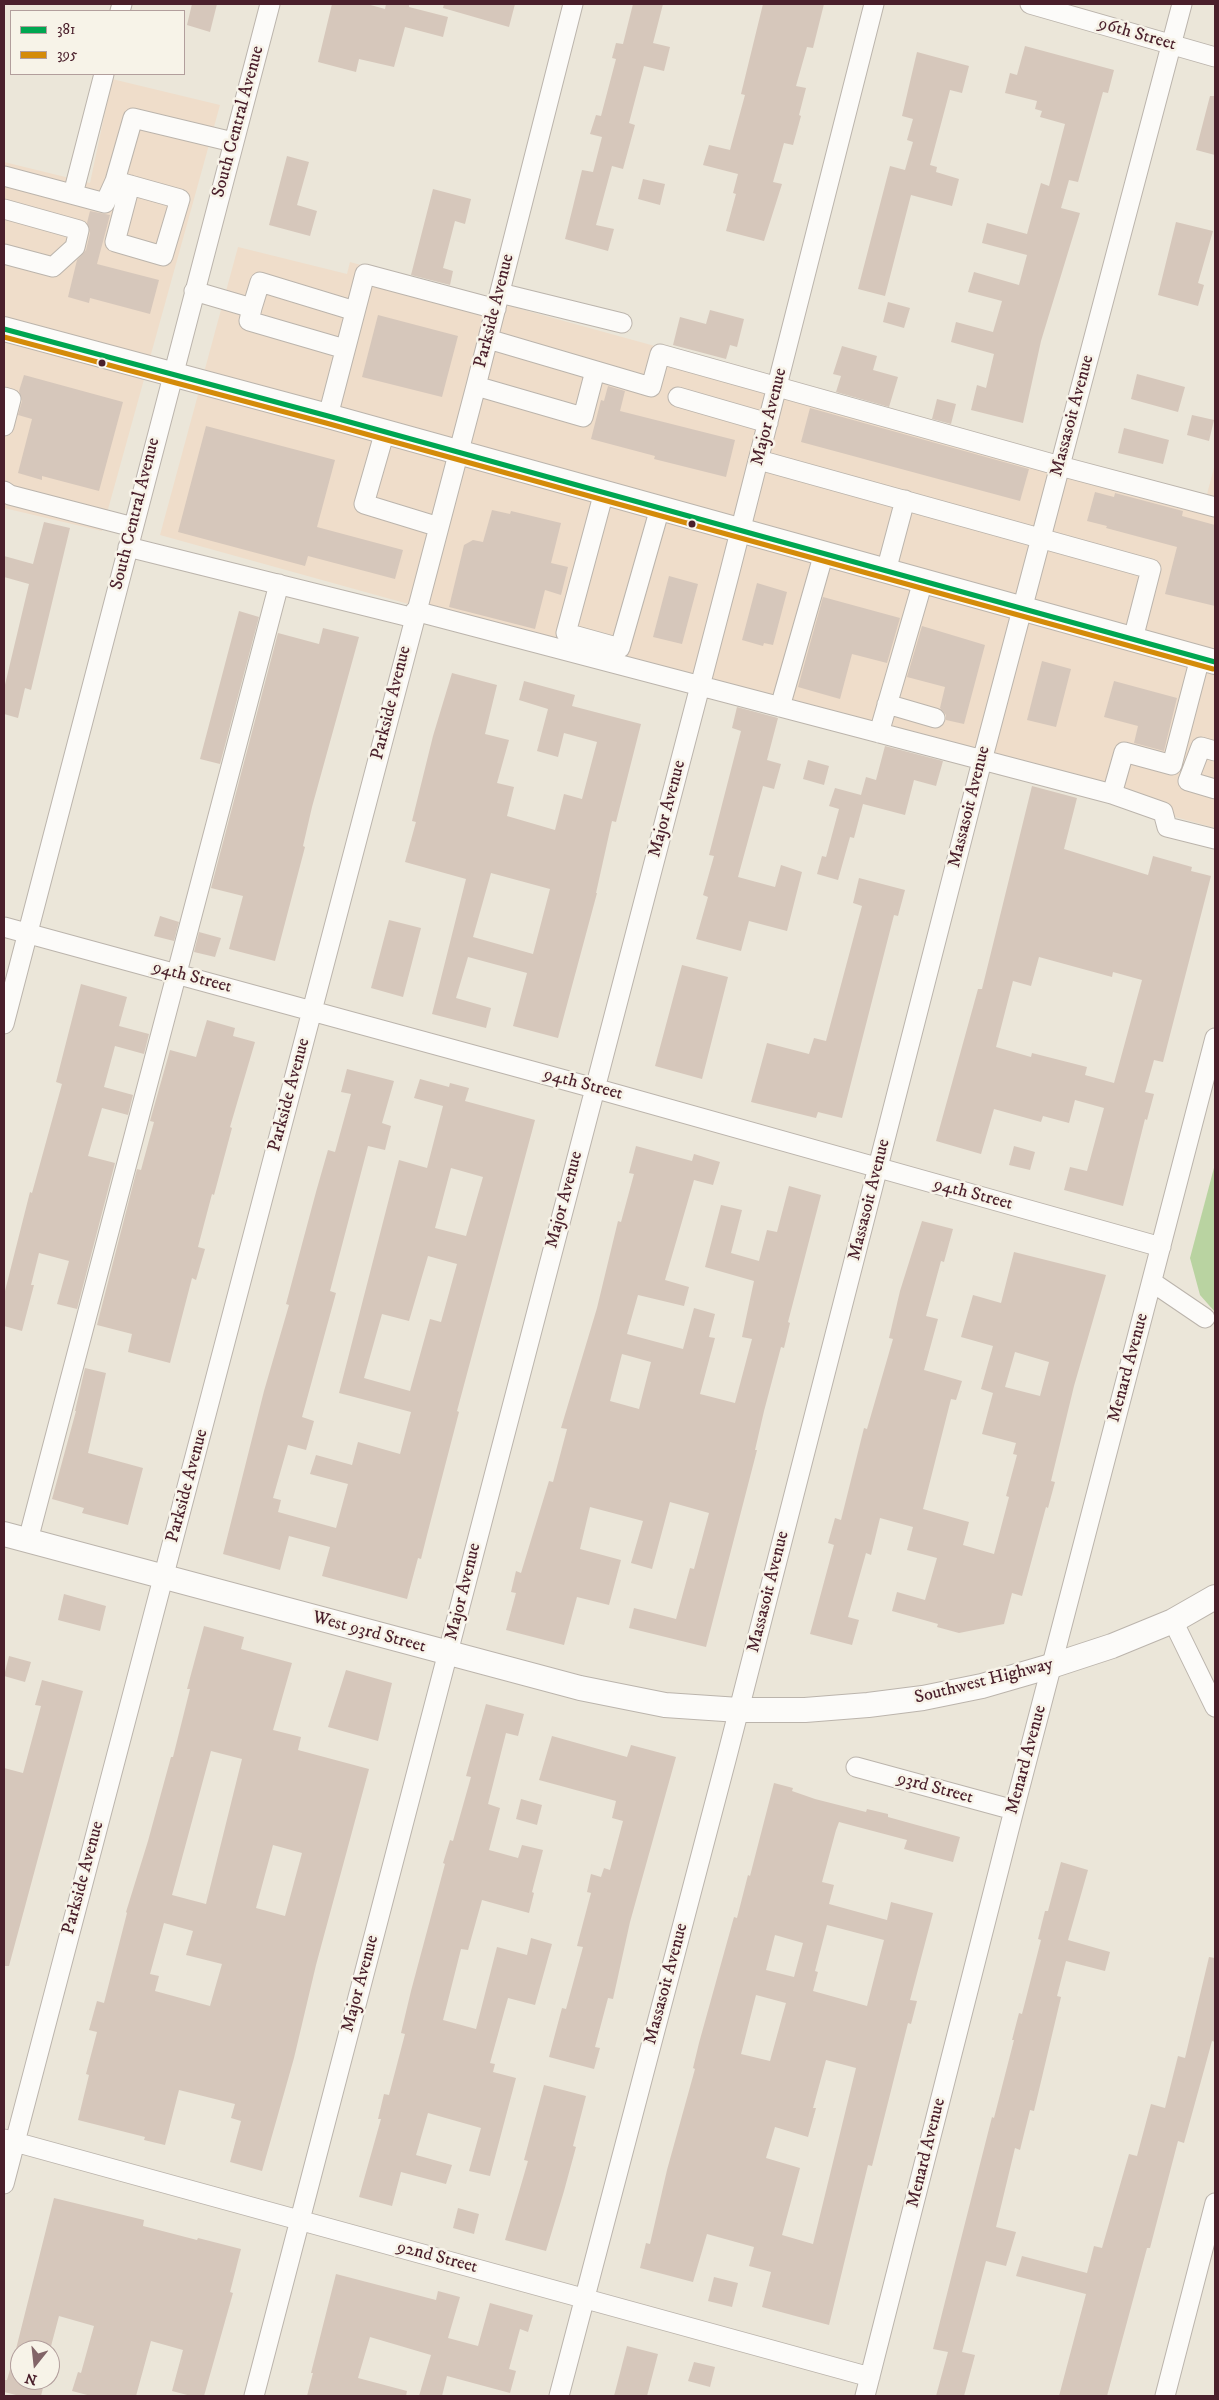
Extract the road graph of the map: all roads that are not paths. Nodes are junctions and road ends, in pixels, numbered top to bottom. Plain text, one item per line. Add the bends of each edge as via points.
1 (270, 4) edge
2 (572, 4) edge
3 (874, 4) edge
4 (1030, 4) edge
5 (1182, 4) edge
6 (1172, 45) junction
7 (1215, 57) edge
8 (104, 75) edge
9 (233, 142) junction
10 (4, 176) edge
11 (123, 183) junction
12 (73, 194) junction
13 (4, 209) edge
14 (4, 254) edge
15 (194, 291) junction
16 (498, 301) junction
17 (252, 308) junction
18 (356, 311) junction
19 (622, 323) dead end
20 (4, 329) edge
21 (488, 339) junction
22 (345, 349) junction
23 (596, 371) junction
24 (172, 375) junction
25 (476, 386) junction
26 (778, 386) junction
27 (4, 397) edge
28 (678, 397) dead end
29 (328, 416) junction
30 (768, 422) junction
31 (4, 426) edge
32 (385, 431) junction
33 (459, 452) junction
34 (759, 460) junction
35 (1060, 466) junction
36 (4, 491) edge
37 (604, 492) junction
38 (904, 500) junction
39 (1215, 507) edge
40 (660, 508) junction
41 (439, 526) junction
42 (133, 527) junction
43 (741, 530) junction
44 (1042, 537) junction
45 (128, 547) junction
46 (824, 553) junction
47 (886, 570) junction
48 (922, 581) junction
49 (278, 584) junction
50 (1023, 608) junction
51 (415, 615) junction
52 (1133, 639) junction
53 (1208, 660) edge
54 (700, 686) junction
55 (887, 704) junction
56 (780, 707) junction
57 (935, 718) dead end
58 (879, 733) junction
59 (1215, 751) edge
60 (982, 761) junction
61 (1215, 788) edge
62 (1112, 794) junction
63 (1215, 839) edge
64 (4, 928) edge
65 (27, 934) junction
66 (176, 974) junction
67 (312, 1012) junction
68 (4, 1024) edge
69 (1215, 1038) edge
70 (594, 1088) junction
71 (878, 1169) junction
72 (1161, 1247) junction
73 (1152, 1282) junction
74 (1205, 1318) dead end
75 (4, 1534) edge
76 (28, 1540) junction
77 (164, 1578) junction
78 (1215, 1598) edge
79 (1173, 1621) junction
80 (448, 1654) junction
81 (1051, 1666) junction
82 (1215, 1707) edge
83 (739, 1710) junction
84 (856, 1768) dead end
85 (1014, 1810) junction
86 (9, 2140) edge
87 (4, 2184) edge
88 (1215, 2203) edge
89 (300, 2220) junction
90 (586, 2298) junction
91 (870, 2377) junction
92 (254, 2396) edge
93 (559, 2396) edge
94 (865, 2396) edge
95 (1165, 2396) edge

1 - 9 street, South Central Avenue
2 - 16 street, Parkside Avenue
3 - 26 street, Major Avenue
4 - 6 street, 96th Street
5 - 6 street, Massasoit Avenue
6 - 7 street, 96th Street
6 - 35 street, Massasoit Avenue
8 - 12 street
9 - 11 street via 132,118
9 - 15 street, South Central Avenue
10 - 12 street
11 - 11 street via 115,242 163,256 180,199
11 - 12 street via 105,203
13 - 14 street via 79,230 75,247 52,267
15 - 17 street
15 - 24 street, South Central Avenue
16 - 18 street via 365,274
16 - 19 street
16 - 21 street, Parkside Avenue
17 - 18 street via 260,282
17 - 22 street via 249,321
18 - 22 street
20 - 24 main road
21 - 23 street
21 - 25 street, Parkside Avenue
22 - 29 street
23 - 25 street via 582,417
23 - 26 street via 651,387 660,354
24 - 29 main road
24 - 42 street, South Central Avenue
25 - 33 street, Parkside Avenue
26 - 30 street, Major Avenue
26 - 35 street
27 - 31 street via 11,399
28 - 30 street
29 - 32 main road
30 - 34 street, Major Avenue
32 - 33 main road
32 - 41 street via 364,504
33 - 37 main road
33 - 41 street, Parkside Avenue
34 - 38 street
34 - 43 street, Major Avenue
35 - 39 street
35 - 44 street, Massasoit Avenue
36 - 42 street
37 - 40 main road
37 - 40 street via 566,633 620,648
38 - 44 street
38 - 47 street
40 - 43 main road
41 - 51 street, Parkside Avenue
42 - 45 street, South Central Avenue
43 - 46 main road
43 - 54 street, Major Avenue
44 - 50 street, Massasoit Avenue
44 - 52 street via 1152,569
45 - 49 street
45 - 65 street, South Central Avenue
46 - 47 main road
46 - 56 street
47 - 48 main road
48 - 50 main road
48 - 55 street
49 - 51 street
49 - 66 street
50 - 52 main road
50 - 60 street, Massasoit Avenue
51 - 54 street
51 - 67 street, Parkside Avenue
52 - 53 main road
53 - 62 street via 1172,765 1124,752
54 - 56 street
54 - 70 street, Major Avenue
55 - 57 street
55 - 58 street
56 - 58 street
58 - 60 street
59 - 61 street via 1201,747 1188,782
60 - 62 street
60 - 71 street, Massasoit Avenue
62 - 63 street via 1163,812 1167,827
64 - 65 street, 94th Street
65 - 66 street, 94th Street
65 - 68 street, South Central Avenue
66 - 67 street, 94th Street
66 - 76 street
67 - 70 street, 94th Street
67 - 77 street, Parkside Avenue
69 - 72 street, Menard Avenue
70 - 71 street, 94th Street
70 - 80 street, Major Avenue
71 - 72 street, 94th Street
71 - 83 street, Massasoit Avenue
72 - 73 street, Menard Avenue
73 - 74 street
73 - 81 street, Menard Avenue
75 - 76 main road, West 93rd Street
76 - 77 main road, West 93rd Street
77 - 80 main road, West 93rd Street
77 - 86 street, Parkside Avenue
78 - 79 main road, Southwest Highway
79 - 81 main road, Southwest Highway
79 - 82 street
80 - 83 main road, West 93rd Street via 580,1688 665,1705
80 - 89 street, Major Avenue
81 - 83 main road, Southwest Highway via 982,1686 923,1698 805,1710
81 - 85 street, Menard Avenue
83 - 90 street, Massasoit Avenue
84 - 85 street, 93rd Street
85 - 91 street, Menard Avenue
86 - 87 street, Parkside Avenue
86 - 89 street, 92nd Street
88 - 95 street
89 - 90 street, 92nd Street
89 - 92 street, Major Avenue
90 - 91 street, 92nd Street
90 - 93 street, Massasoit Avenue
91 - 94 street, Menard Avenue

